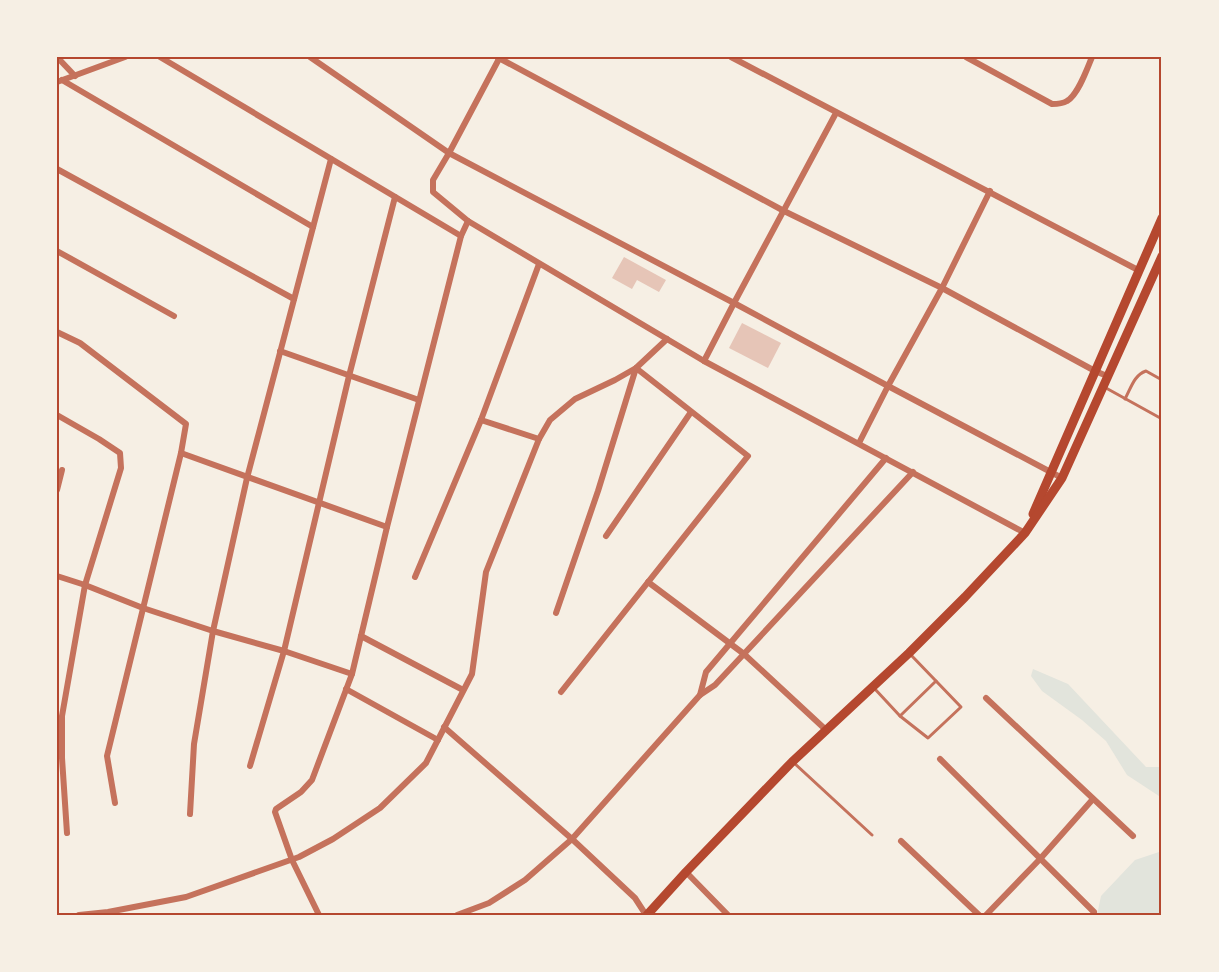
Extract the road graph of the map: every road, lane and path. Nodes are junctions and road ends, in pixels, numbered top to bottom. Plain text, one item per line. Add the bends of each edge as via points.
1 (57, 57) edge
2 (125, 57) edge
3 (160, 57) edge
4 (310, 57) edge
5 (498, 57) edge
6 (731, 57) edge
7 (966, 57) edge
8 (1092, 57) edge
9 (75, 76) junction
10 (60, 81) edge
11 (836, 113) junction
12 (449, 153) junction
13 (331, 159) junction
14 (57, 168) edge
15 (990, 191) junction
16 (395, 197) junction
17 (784, 211) junction
18 (1162, 218) edge
19 (468, 221) junction
20 (313, 227) junction
21 (461, 236) junction
22 (57, 251) edge
23 (1162, 256) edge
24 (539, 264) junction
25 (1138, 270) junction
26 (942, 288) junction
27 (294, 299) junction
28 (734, 303) junction
29 (174, 316) dead end
30 (57, 332) edge
31 (667, 339) junction
32 (280, 351) junction
33 (704, 361) junction
34 (636, 368) junction
35 (1095, 371) junction
36 (349, 376) junction
37 (1107, 376) junction
38 (1162, 380) edge
39 (888, 386) junction
40 (1103, 387) junction
41 (1125, 399) junction
42 (419, 400) junction
43 (691, 412) junction
44 (57, 415) edge
45 (1162, 419) edge
46 (482, 420) junction
47 (539, 439) junction
48 (859, 443) junction
49 (181, 453) junction
50 (886, 458) junction
51 (62, 470) dead end
52 (1051, 471) junction
53 (913, 472) junction
54 (247, 478) junction
55 (1062, 478) junction
56 (57, 490) edge
57 (319, 503) junction
58 (387, 527) junction
59 (1025, 533) junction
60 (606, 536) dead end
61 (57, 576) edge
62 (415, 577) dead end
63 (648, 582) junction
64 (85, 585) junction
65 (143, 608) junction
66 (556, 613) dead end
67 (213, 631) junction
68 (361, 636) junction
69 (730, 644) junction
70 (284, 651) junction
71 (909, 653) junction
72 (744, 654) junction
73 (352, 674) junction
74 (936, 681) junction
75 (872, 686) junction
76 (346, 689) junction
77 (463, 690) junction
78 (561, 692) dead end
79 (700, 696) junction
80 (986, 698) dead end
81 (900, 716) junction
82 (444, 728) junction
83 (825, 729) junction
84 (438, 740) junction
85 (939, 759) dead end
86 (792, 762) junction
87 (250, 766) dead end
88 (1093, 799) junction
89 (115, 803) dead end
90 (190, 814) dead end
91 (67, 833) dead end
92 (872, 835) dead end
93 (1133, 836) dead end
94 (572, 839) junction
95 (902, 841) dead end
96 (1040, 859) junction
97 (292, 860) junction
98 (686, 872) junction
99 (1094, 912) dead end
100 (79, 915) edge
101 (319, 915) edge
102 (457, 915) edge
103 (646, 915) edge
104 (728, 915) edge
105 (979, 915) edge
106 (986, 915) edge

1 - 9 street
2 - 9 street
3 - 13 street
4 - 12 street
5 - 12 street
5 - 17 street
6 - 11 street
7 - 8 street via 1052,104 1060,104 1074,95
9 - 10 street
10 - 20 street
11 - 15 street
11 - 17 street
12 - 19 street via 433,180 433,192
12 - 28 street
13 - 16 street
13 - 20 street
14 - 27 street
15 - 25 street
15 - 26 street
16 - 21 street
16 - 36 street
17 - 26 street
17 - 28 street
18 - 25 main road
19 - 21 street
19 - 24 street
20 - 27 street
21 - 42 street
22 - 29 street
23 - 37 main road
24 - 31 street
24 - 46 street
25 - 35 main road
26 - 35 street
26 - 39 street
27 - 32 street
28 - 33 street
28 - 39 street
30 - 49 street via 80,343 186,424
31 - 33 street
31 - 34 street
32 - 36 street
32 - 54 street
33 - 48 street
34 - 43 street
34 - 47 street via 575,399 550,420
34 - 66 street
35 - 37 street
35 - 52 main road
36 - 42 street
36 - 57 street
37 - 40 main road
38 - 41 lane via 1142,372
39 - 48 street
39 - 52 street
40 - 41 lane
40 - 55 main road
41 - 45 lane
42 - 58 street
43 - 60 street
43 - 63 street via 748,456
44 - 64 street via 120,453 118,481
46 - 47 street
46 - 62 street
47 - 77 street via 486,572 471,674
48 - 50 street
49 - 54 street
49 - 65 street
50 - 53 street
50 - 69 street
51 - 56 street
52 - 55 street
52 - 59 main road
53 - 59 street
53 - 72 street
54 - 57 street
54 - 67 street
55 - 59 main road
57 - 58 street
57 - 70 street
58 - 68 street
59 - 71 main road
61 - 64 street
63 - 69 street
63 - 78 street
64 - 65 street
64 - 91 street via 62,716
65 - 67 street
65 - 89 street via 106,756
67 - 70 street
67 - 90 street via 194,744
68 - 73 street
68 - 77 street
69 - 72 street
69 - 79 street via 706,672
70 - 73 street
70 - 87 street
71 - 74 lane
71 - 75 main road
72 - 79 street
72 - 83 street
73 - 76 street
74 - 81 lane
74 - 81 lane via 961,708 928,738
75 - 81 lane
75 - 83 main road
76 - 84 street
76 - 97 street via 312,780 275,812
77 - 82 street
79 - 94 street
80 - 88 street
82 - 84 street
82 - 94 street
83 - 86 main road
84 - 97 street via 426,763 380,808
85 - 96 street
86 - 92 lane
86 - 98 main road
88 - 93 street
88 - 96 street
94 - 102 street via 525,880 489,903
94 - 103 street via 635,898
95 - 105 street
96 - 99 street
96 - 106 street
97 - 100 street via 186,897
97 - 101 street
98 - 103 main road
98 - 104 street

